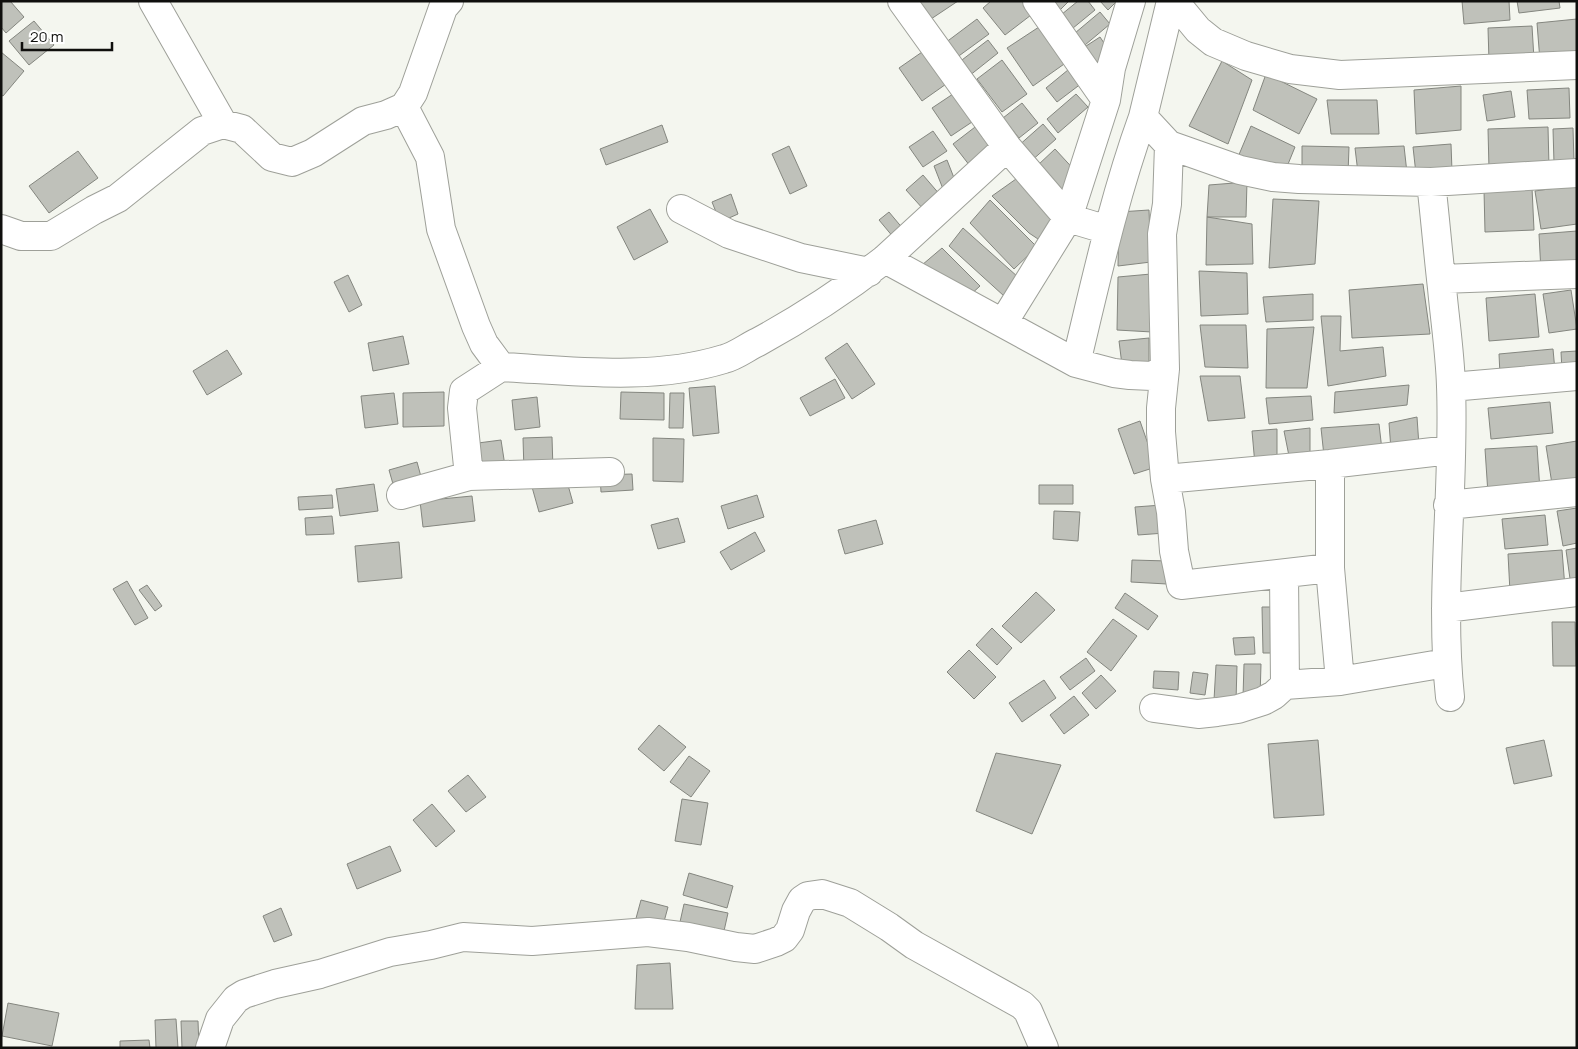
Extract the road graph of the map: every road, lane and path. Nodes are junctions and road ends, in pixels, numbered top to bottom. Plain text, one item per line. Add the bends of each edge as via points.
1 (153, 1) edge
2 (449, 1) edge
3 (902, 1) edge
4 (1037, 1) edge
5 (1131, 1) edge
6 (1172, 1) edge
7 (1577, 65) edge
8 (1106, 100) junction
9 (404, 106) junction
10 (1143, 117) junction
11 (223, 124) junction
12 (1169, 145) junction
13 (1007, 147) junction
14 (1577, 172) edge
15 (1431, 182) junction
16 (681, 209) dead end
17 (1068, 218) junction
18 (1, 229) edge
19 (1108, 230) junction
20 (877, 266) junction
21 (1577, 274) edge
22 (1441, 279) junction
23 (1003, 323) junction
24 (1076, 362) junction
25 (501, 367) junction
26 (1166, 368) junction
27 (1577, 376) edge
28 (1451, 387) junction
29 (1450, 450) junction
30 (1330, 464) junction
31 (610, 472) dead end
32 (469, 476) junction
33 (1166, 479) junction
34 (1577, 492) edge
35 (401, 495) dead end
36 (1448, 506) junction
37 (1330, 568) junction
38 (1284, 574) junction
39 (1577, 592) edge
40 (1446, 608) junction
41 (1446, 663) junction
42 (1340, 681) junction
43 (1285, 685) junction
44 (1450, 697) dead end
45 (1154, 708) dead end
46 (210, 1048) edge
47 (1044, 1048) edge

1 - 11 street
2 - 9 street via 443,8 412,93
3 - 13 street
4 - 8 street
5 - 8 street via 1111,68
6 - 7 street via 1213,42 1290,69 1340,75
6 - 10 street
8 - 17 street
9 - 11 street via 363,121 313,153 292,162 272,157 242,129
9 - 25 street via 430,157 441,228 476,326 484,344
10 - 12 street
10 - 19 street
11 - 18 street via 202,131 118,198 51,236 21,236
12 - 15 street via 1240,170 1274,177
12 - 26 street via 1167,204 1162,234
13 - 17 street
13 - 20 street
14 - 15 street
15 - 22 street
16 - 20 street via 729,234 801,258
17 - 19 street
17 - 23 street
19 - 24 street
20 - 23 street
20 - 25 street via 789,325 726,358 684,369 649,372
21 - 22 street
22 - 28 street
23 - 24 street
24 - 26 street via 1130,376 1152,376
25 - 32 street via 464,391 462,408
26 - 33 street via 1161,408
27 - 28 street
28 - 29 street
29 - 30 street
29 - 36 street
30 - 33 street
30 - 37 street
31 - 32 street
32 - 35 street
33 - 38 street via 1181,585
34 - 36 street
36 - 40 street
37 - 38 street
37 - 42 street
38 - 43 street
39 - 40 street
40 - 41 street
41 - 42 street
41 - 44 street
42 - 43 street
43 - 45 street via 1263,701 1231,710 1198,714
46 - 47 street via 220,1019 244,994 390,952 463,937 532,941 648,932 755,949 784,938 802,900 822,894 850,903 914,945 1022,1005 1028,1011

